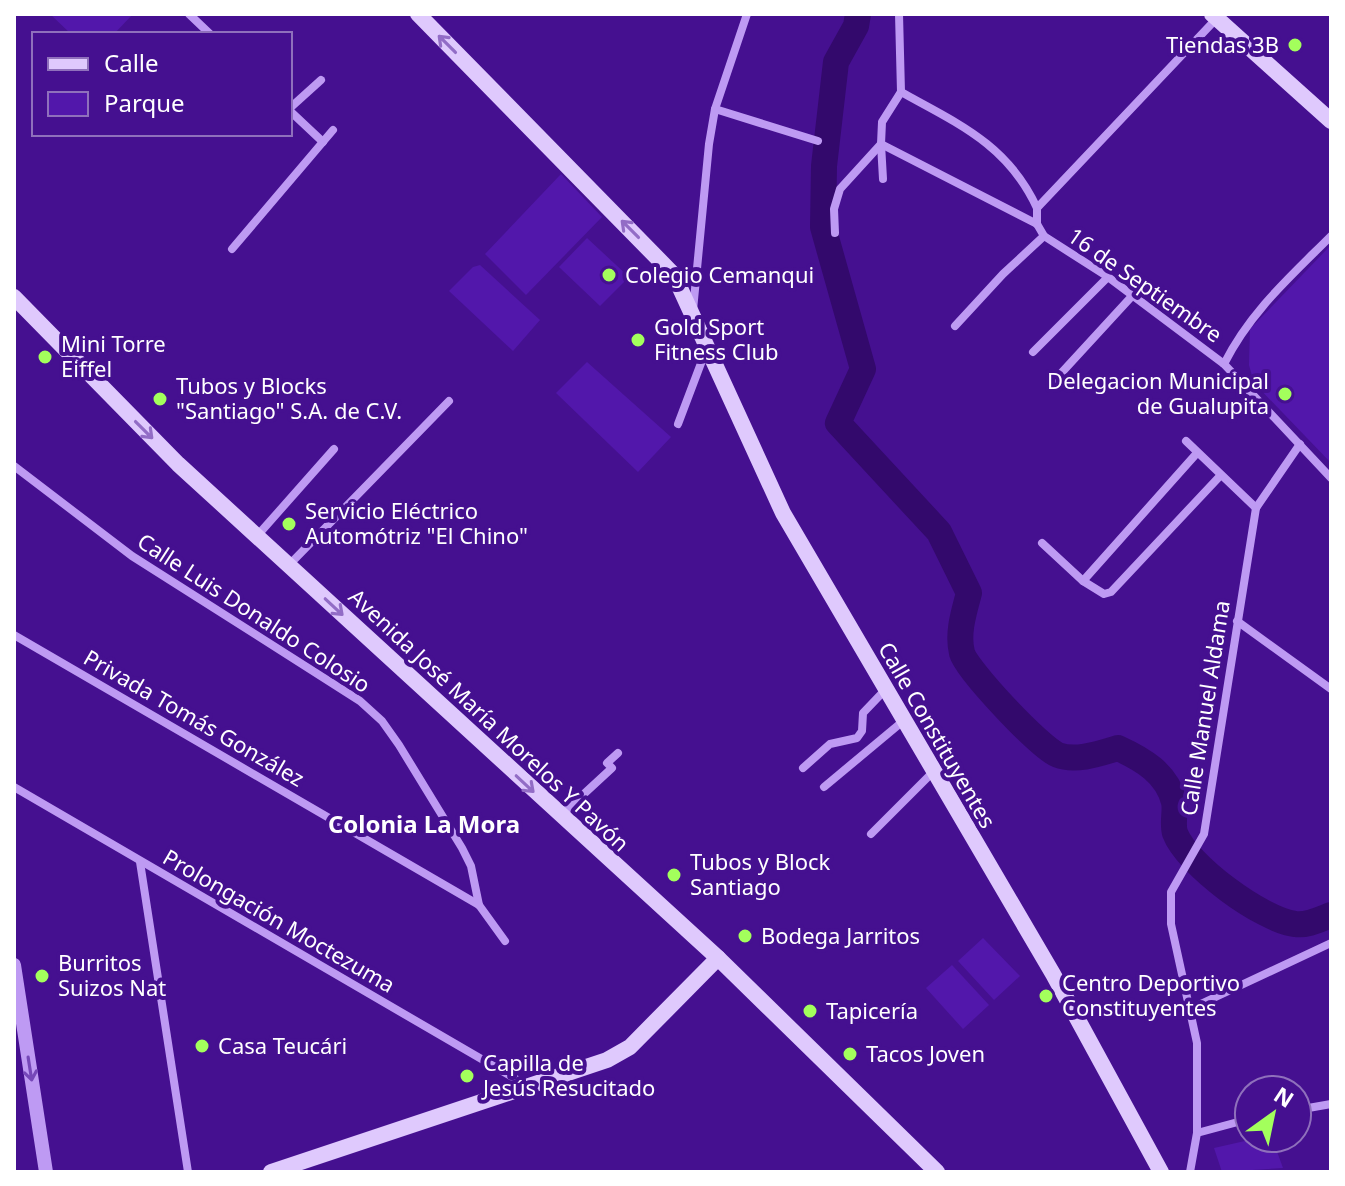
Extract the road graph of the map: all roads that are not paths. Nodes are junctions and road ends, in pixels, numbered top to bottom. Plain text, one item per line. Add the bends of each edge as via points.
1 (189, 14) edge
2 (418, 14) edge
3 (747, 14) edge
4 (899, 14) edge
5 (1217, 15) edge
6 (208, 32) edge
7 (321, 80) dead end
8 (901, 92) junction
9 (292, 107) edge
10 (715, 109) junction
11 (292, 111) edge
12 (1331, 121) edge
13 (333, 130) dead end
14 (818, 141) dead end
15 (323, 142) junction
16 (881, 144) junction
17 (883, 179) dead end
18 (1037, 208) junction
19 (1037, 224) junction
20 (835, 233) dead end
21 (1044, 236) junction
22 (1331, 236) edge
23 (232, 249) dead end
24 (1108, 277) junction
25 (1133, 295) junction
26 (14, 297) edge
27 (693, 313) junction
28 (955, 326) dead end
29 (706, 350) junction
30 (1033, 352) dead end
31 (1224, 364) junction
32 (1053, 382) dead end
33 (449, 401) dead end
34 (678, 424) dead end
35 (1186, 441) dead end
36 (1300, 444) junction
37 (334, 449) dead end
38 (1197, 453) junction
39 (14, 466) edge
40 (1220, 476) junction
41 (1331, 478) edge
42 (1256, 508) junction
43 (257, 536) junction
44 (1042, 543) dead end
45 (289, 565) junction
46 (1083, 581) junction
47 (1237, 621) junction
48 (14, 635) edge
49 (1331, 689) edge
50 (885, 690) junction
51 (902, 722) junction
52 (618, 753) dead end
53 (803, 768) dead end
54 (933, 772) junction
55 (14, 787) edge
56 (824, 787) dead end
57 (559, 816) junction
58 (871, 834) dead end
59 (140, 862) junction
60 (479, 905) junction
61 (505, 941) dead end
62 (1331, 943) edge
63 (718, 958) junction
64 (14, 965) edge
65 (1190, 1009) junction
66 (527, 1085) junction
67 (1233, 1123) edge
68 (1197, 1133) junction
69 (46, 1172) edge
70 (188, 1172) edge
71 (271, 1172) edge
72 (937, 1172) edge
73 (1161, 1172) edge
74 (1190, 1172) edge

1 - 6 street
27 -> 2 main road, Calle Constituyentes via 674,275
3 - 10 street
4 - 8 street
5 - 12 main road
5 - 18 street
7 - 9 street
8 - 16 street via 882,122
8 - 18 street via 997,151 1021,176
10 - 14 street
10 - 27 street
11 - 15 street
13 - 15 street
15 - 23 street
16 - 17 street
16 - 19 street
16 - 20 street via 840,189
18 - 19 street
19 - 21 street, 16 de Septiembre
21 - 24 street, 16 de Septiembre
21 - 28 street
22 - 31 street via 1256,311
24 - 25 street, 16 de Septiembre
24 - 30 street
25 - 31 street, 16 de Septiembre
25 - 32 street
26 -> 43 main road, Avenida José María Morelos Y Pavón via 178,464
27 - 29 main road, Calle Constituyentes
29 - 34 street
29 - 50 main road, Calle Constituyentes via 783,513
31 - 36 street, 16 de Septiembre
33 - 45 street
35 - 38 street
36 - 41 street, 16 de Septiembre
36 - 42 street, Calle Manuel Aldama
37 - 43 street
38 - 40 street
38 - 46 street
39 - 60 street, Calle Luis Donaldo Colosio via 132,556 360,701 382,721 462,848
40 - 42 street
40 - 46 street via 1111,592 1104,594
42 - 47 street, Calle Manuel Aldama
43 - 45 main road, Avenida José María Morelos Y Pavón
44 - 46 street
45 -> 57 main road, Avenida José María Morelos Y Pavón
47 - 49 street
47 - 65 street, Calle Manuel Aldama via 1204,834 1171,892 1171,924
48 - 60 street, Privada Tomás González
50 - 51 main road, Calle Constituyentes
50 - 53 street via 863,713 857,738 830,744
51 - 54 main road, Calle Constituyentes
51 - 56 street
52 - 57 street via 607,763 612,768
54 - 58 street
54 - 73 main road, Calle Constituyentes via 1053,974
55 - 59 street, Prolongación Moctezuma
57 - 63 main road, Avenida José María Morelos Y Pavón
59 - 66 street, Prolongación Moctezuma
59 - 70 street
60 - 61 street
62 - 65 street
63 - 66 main road via 630,1047 586,1069
63 - 72 main road, Avenida José María Morelos Y Pavón
64 -> 69 street
65 - 68 street, Calle Manuel Aldama via 1197,1043
66 - 71 main road
67 - 68 street
68 - 74 street, Calle Manuel Aldama

